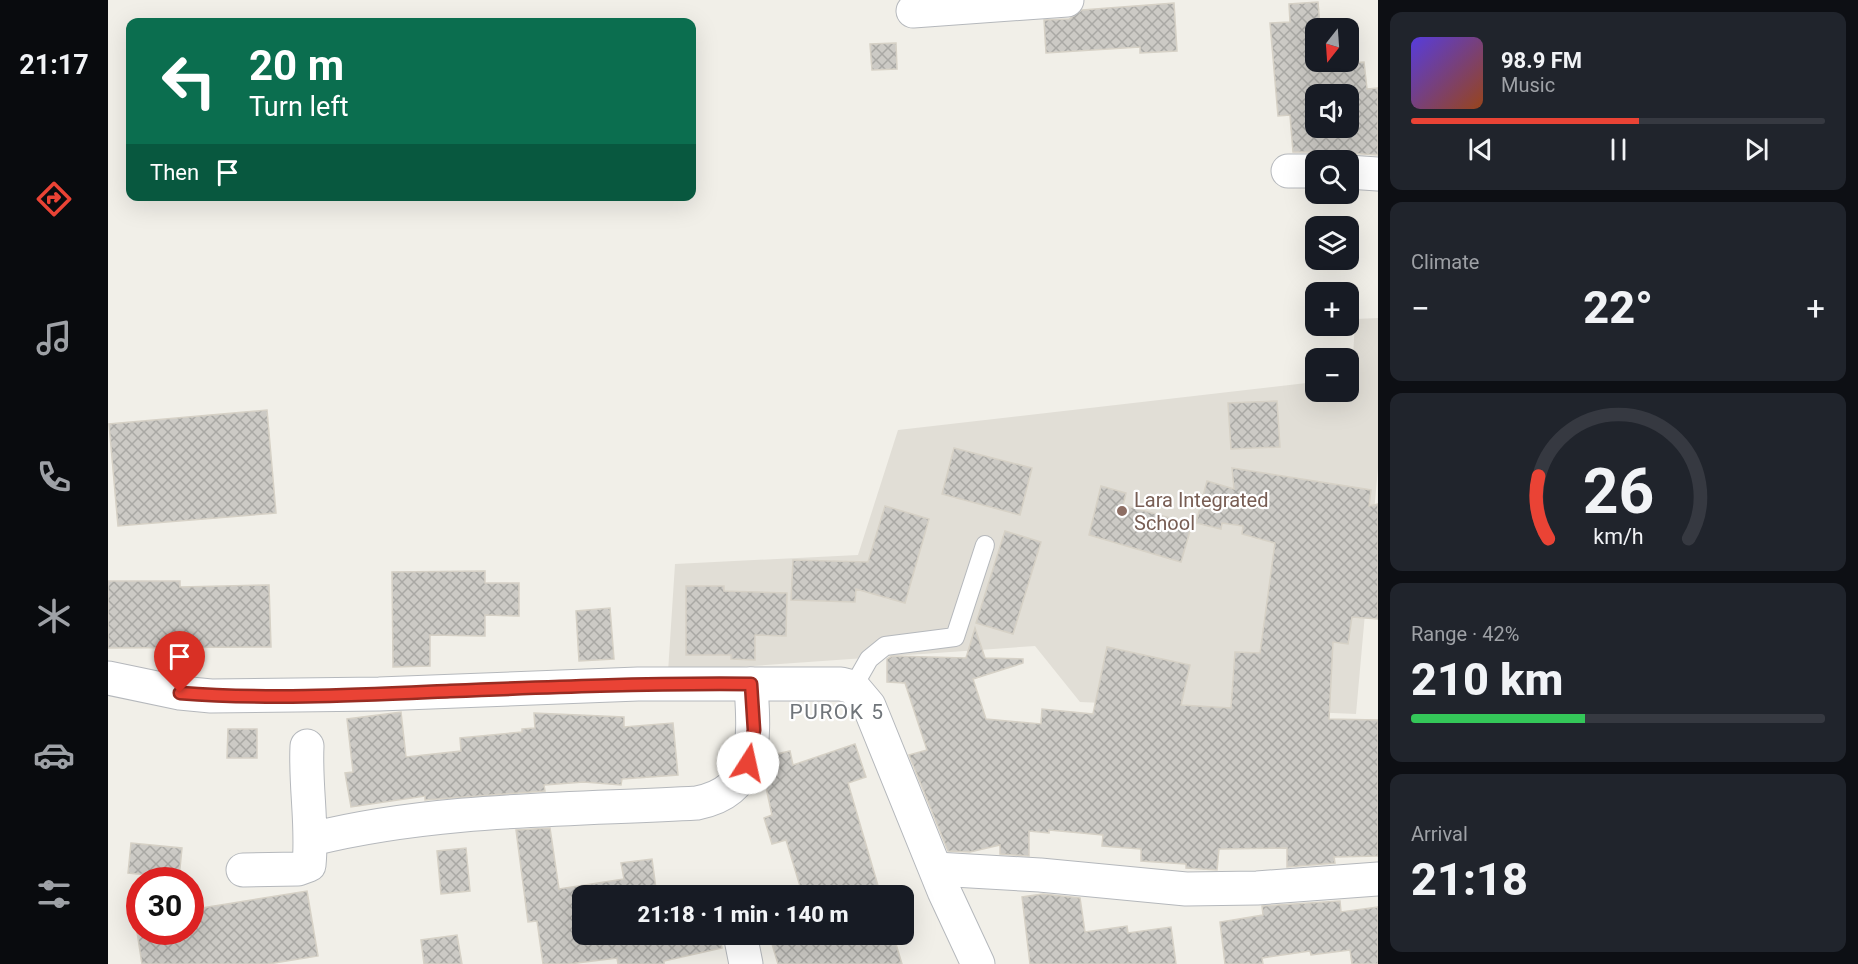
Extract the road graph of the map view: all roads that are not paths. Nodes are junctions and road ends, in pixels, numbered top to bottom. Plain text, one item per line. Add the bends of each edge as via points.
1 (1067, 0) edge
2 (913, 11) dead end
3 (1359, 173) edge
4 (1378, 174) edge
5 (985, 545) dead end
6 (108, 678) edge
7 (751, 684) junction
8 (853, 687) junction
9 (307, 746) dead end
10 (312, 839) junction
11 (936, 869) junction
12 (243, 870) dead end
13 (1378, 879) edge
14 (743, 945) edge
15 (747, 964) edge
16 (978, 964) edge

1 - 2 street
3 - 4 street
5 - 8 lane via 955,638 885,646 868,659
6 - 7 street via 211,696
7 - 8 street
7 - 10 street via 754,730 748,763 729,790 715,799 425,818
8 - 11 street via 870,706
9 - 10 street
10 - 12 street via 309,865 298,869
11 - 13 street via 1186,890
11 - 16 street
14 - 15 street

